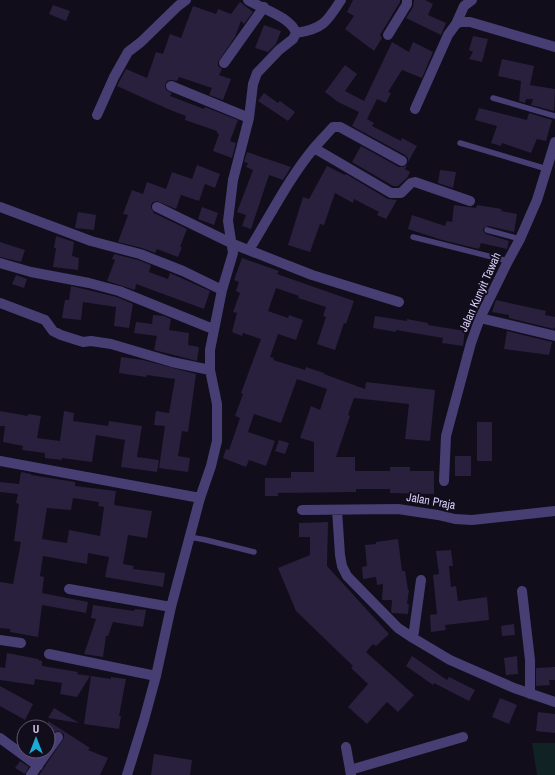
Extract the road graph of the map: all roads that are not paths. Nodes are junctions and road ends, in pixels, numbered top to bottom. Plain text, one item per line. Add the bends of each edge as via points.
1 (186, 0) edge
2 (248, 0) edge
3 (341, 0) edge
4 (407, 0) edge
5 (472, 0) edge
6 (264, 7) junction
7 (456, 24) junction
8 (296, 33) junction
9 (388, 35) dead end
10 (555, 46) edge
11 (224, 63) dead end
12 (171, 86) dead end
13 (493, 98) dead end
14 (416, 109) dead end
15 (97, 115) dead end
16 (555, 116) edge
17 (249, 118) junction
18 (555, 142) edge
19 (460, 143) dead end
20 (314, 148) junction
21 (402, 161) dead end
22 (547, 169) junction
23 (470, 201) dead end
24 (0, 207) edge
25 (156, 207) dead end
26 (487, 230) dead end
27 (413, 237) dead end
28 (520, 239) junction
29 (233, 244) junction
30 (249, 250) junction
31 (508, 261) junction
32 (0, 263) edge
33 (222, 290) junction
34 (399, 302) dead end
35 (0, 303) edge
36 (480, 318) junction
37 (213, 329) junction
38 (555, 336) edge
39 (210, 370) junction
40 (0, 461) edge
41 (444, 481) dead end
42 (200, 498) junction
43 (302, 510) dead end
44 (337, 510) junction
45 (555, 511) edge
46 (190, 537) junction
47 (254, 552) dead end
48 (420, 580) dead end
49 (69, 589) dead end
50 (522, 591) dead end
51 (171, 607) junction
52 (413, 638) junction
53 (0, 640) edge
54 (22, 643) dead end
55 (49, 654) dead end
56 (156, 676) junction
57 (530, 694) junction
58 (555, 702) edge
59 (58, 737) dead end
60 (463, 737) dead end
61 (0, 738) edge
62 (346, 747) dead end
63 (38, 766) junction
64 (351, 773) edge
65 (31, 775) edge
66 (127, 775) edge

1 - 15 street via 128,52
2 - 6 street
3 - 8 street via 321,26 307,32
4 - 9 street
5 - 7 street via 464,6
6 - 8 street via 295,28
6 - 11 street
7 - 10 street via 470,22
7 - 14 street via 448,35
8 - 17 street via 293,39 257,73 251,91
12 - 17 street
13 - 16 lane
17 - 29 street via 233,180 228,221
18 - 22 street, Jalan Kunyit Tawah
19 - 22 lane
20 - 21 street via 336,126
20 - 23 street via 391,193 401,193 415,182
20 - 30 street
22 - 28 street, Jalan Kunyit Tawah
24 - 33 street via 91,241 140,254 184,271
25 - 29 street
26 - 28 lane
27 - 31 lane
28 - 31 street, Jalan Kunyit Tawah
29 - 30 street
29 - 33 street via 233,253
30 - 34 street via 312,275
31 - 36 street, Jalan Kunyit Tawah
32 - 37 street via 119,291
33 - 37 street
35 - 39 street via 45,320 53,331 61,335 83,342 111,344
36 - 38 street
36 - 41 street, Jalan Kunyit Tawah via 446,436
37 - 39 street
39 - 42 street via 217,404 217,441
40 - 42 street
42 - 46 street
43 - 44 street, Jalan Praja
44 - 45 street, Jalan Praja via 398,509 472,520
44 - 52 street via 342,566 347,576 398,628
46 - 47 lane
46 - 51 street
48 - 52 street
49 - 51 street
50 - 57 street via 530,660
51 - 56 street
52 - 57 street via 450,660
53 - 54 street
55 - 56 street
56 - 66 street
57 - 58 street
59 - 63 street
60 - 64 street
61 - 63 street
62 - 64 street
63 - 65 street

